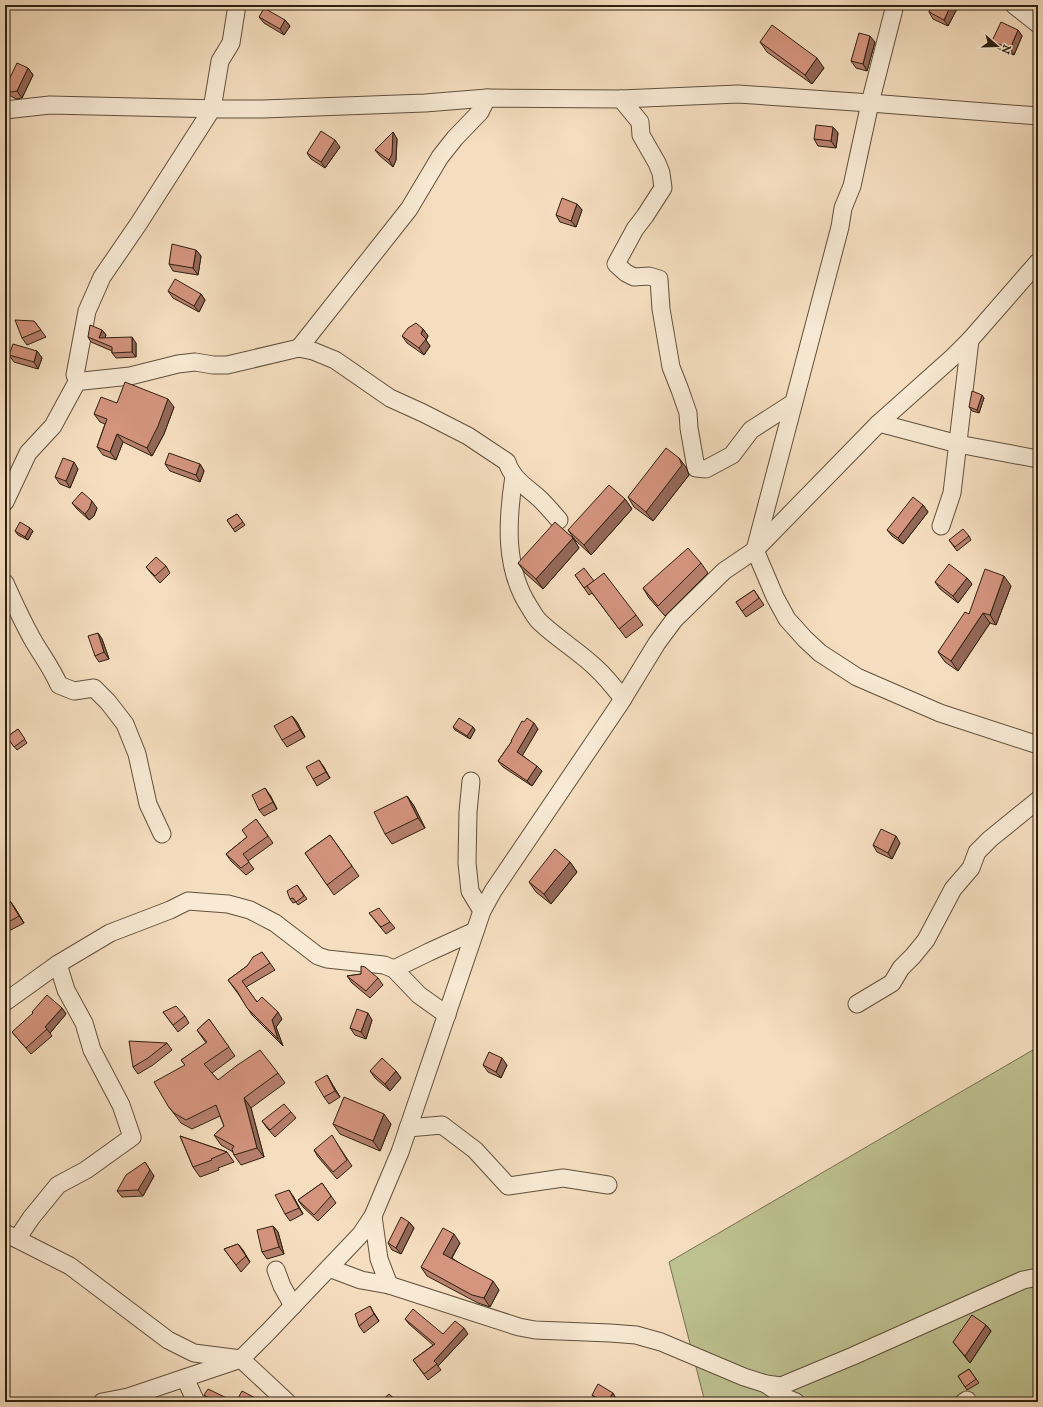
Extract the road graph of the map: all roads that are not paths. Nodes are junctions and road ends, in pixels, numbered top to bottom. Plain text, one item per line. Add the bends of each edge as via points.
1 (237, 5) edge
2 (895, 5) edge
3 (1014, 5) edge
4 (1038, 24) edge
5 (487, 98) junction
6 (621, 99) junction
7 (870, 103) junction
8 (212, 109) junction
9 (5, 110) edge
10 (1038, 116) edge
11 (1038, 262) edge
12 (970, 340) junction
13 (299, 348) junction
14 (78, 380) junction
15 (793, 403) junction
16 (879, 423) junction
17 (958, 444) junction
18 (1038, 459) edge
19 (514, 476) junction
20 (5, 502) edge
21 (559, 520) dead end
22 (941, 526) dead end
23 (754, 550) junction
24 (5, 583) edge
25 (623, 699) junction
26 (1038, 745) edge
27 (471, 781) dead end
28 (1038, 800) edge
29 (162, 834) dead end
30 (482, 911) junction
31 (475, 931) junction
32 (58, 964) junction
33 (394, 970) junction
34 (5, 1002) edge
35 (857, 1004) dead end
36 (447, 1015) junction
37 (408, 1128) junction
38 (608, 1185) dead end
39 (373, 1216) junction
40 (11, 1236) edge
41 (329, 1268) junction
42 (276, 1270) dead end
43 (1038, 1277) edge
44 (389, 1285) junction
45 (292, 1306) junction
46 (241, 1359) junction
47 (185, 1378) junction
48 (766, 1384) junction
49 (102, 1402) edge
50 (196, 1402) edge
51 (287, 1402) edge
52 (796, 1402) edge

1 - 8 street via 231,43 220,61
2 - 7 street
3 - 4 street
5 - 6 street
5 - 8 street via 425,103
5 - 13 street via 480,112 440,157 409,210
6 - 7 street via 738,94
6 - 15 street via 640,122 642,134 661,173 663,188 635,229 616,264 634,278 649,276 659,279 671,367 688,413 696,468 706,469 732,455 752,430
7 - 10 street
7 - 15 street via 852,186
8 - 9 street via 50,105
8 - 14 street via 102,278 87,312 75,375
11 - 12 street
12 - 16 street
12 - 17 street
13 - 14 street via 227,365 195,362 130,376
13 - 19 street via 335,360 390,398 468,436 507,462
14 - 20 street via 53,426 28,453
15 - 23 street
16 - 17 street
16 - 23 street
17 - 18 street
17 - 22 street via 952,493
19 - 21 street
19 - 25 street via 508,526 516,583 539,622 594,666
23 - 25 street via 724,571 674,620
23 - 26 street via 787,619 820,653 857,677 940,713
24 - 29 street via 59,685 74,691 94,688 125,724 137,754 148,804
25 - 30 street
27 - 30 street via 467,863 470,891
28 - 35 street via 977,852 971,868 953,889 926,940 901,968 892,984
30 - 31 street
31 - 33 street
31 - 36 street
32 - 33 street via 110,933 188,901 228,904 250,910 275,923 318,956 369,962
32 - 34 street
32 - 40 street via 66,990 84,1024 92,1050 121,1105 132,1137 86,1170 58,1185 32,1218
33 - 36 street via 419,995
36 - 37 street
37 - 38 street via 442,1124 475,1150 508,1186 563,1178
37 - 39 street
39 - 41 street via 361,1234
39 - 44 street via 379,1259
40 - 46 street via 70,1266 168,1340 194,1353
41 - 44 street via 361,1280
41 - 45 street
42 - 45 street
43 - 48 street via 1023,1280 781,1386
44 - 48 street via 519,1327 535,1330 610,1332 661,1342
45 - 46 street
46 - 47 street
46 - 51 street
47 - 49 street via 128,1397
47 - 50 street
48 - 52 street

